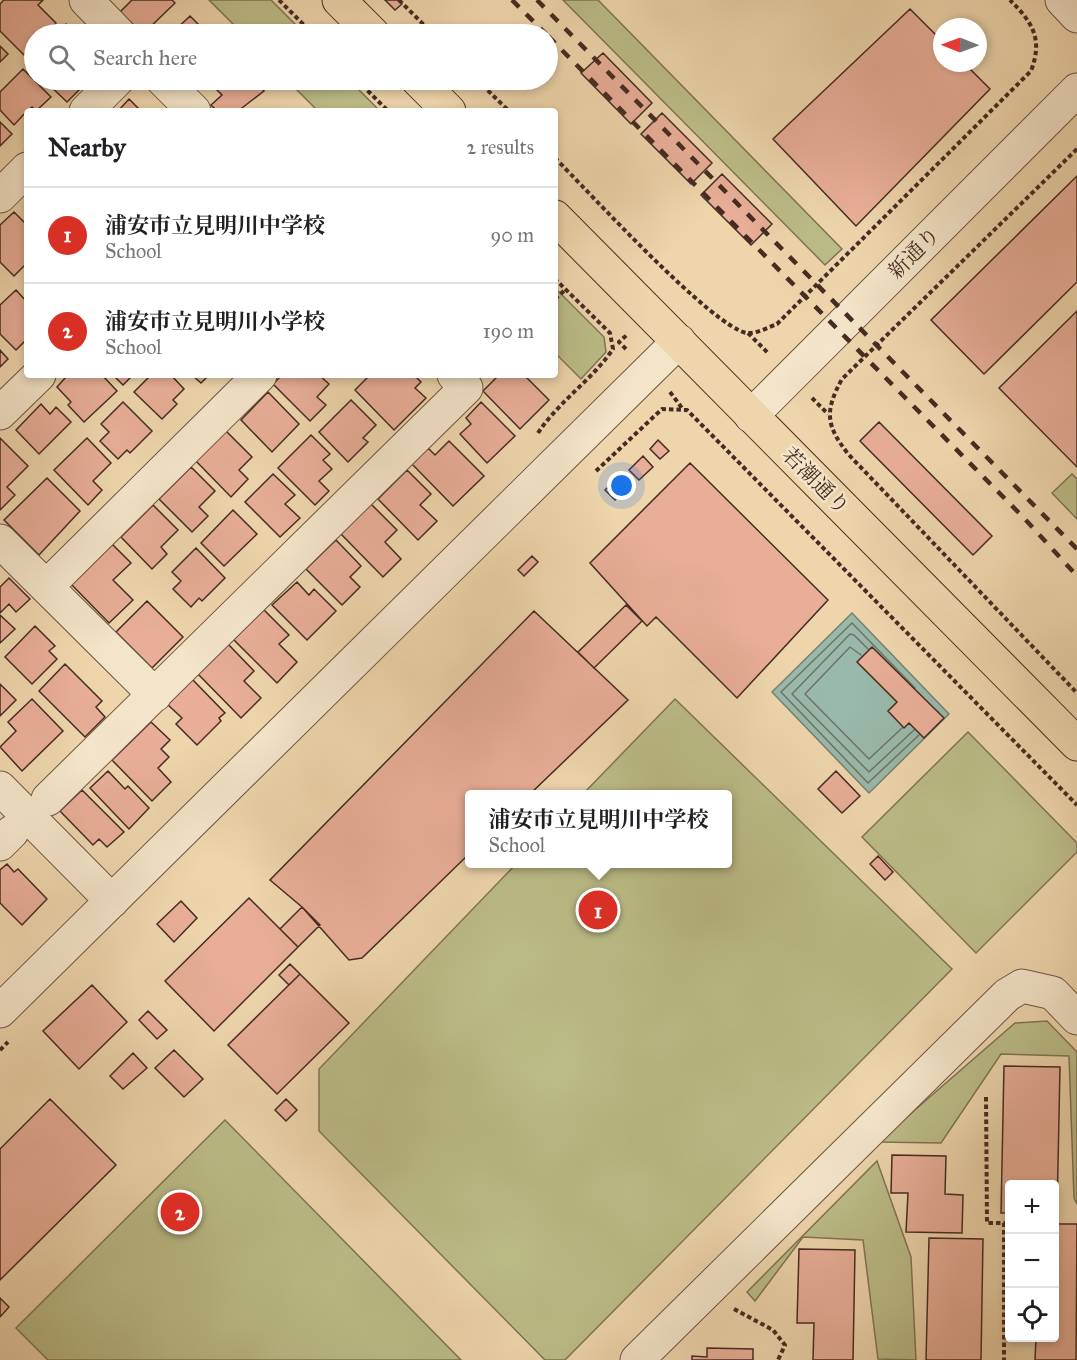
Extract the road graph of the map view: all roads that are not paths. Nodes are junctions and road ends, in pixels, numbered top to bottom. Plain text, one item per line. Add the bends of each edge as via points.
1 (86, 0) edge
2 (339, 0) edge
3 (1062, 0) edge
4 (1077, 16) edge
5 (109, 24) edge
6 (363, 24) edge
7 (107, 90) edge
8 (173, 90) edge
9 (428, 90) edge
10 (1077, 90) edge
11 (89, 108) edge
12 (191, 108) edge
13 (446, 108) edge
14 (24, 172) edge
15 (0, 196) edge
16 (558, 220) edge
17 (679, 341) junction
18 (36, 378) edge
19 (257, 378) edge
20 (457, 378) edge
21 (0, 413) edge
22 (751, 416) junction
23 (0, 541) edge
24 (46, 587) junction
25 (155, 695) junction
26 (1077, 744) edge
27 (0, 788) edge
28 (48, 799) dead end
29 (112, 901) junction
30 (1073, 1004) edge
31 (4, 1026) edge
32 (637, 1360) edge

1 - 5 street
2 - 6 main road
3 - 4 street
7 - 11 street
8 - 12 street
9 - 13 main road
10 - 22 street, 新通り
14 - 15 street
16 - 17 main road, 若潮通り
17 - 22 main road, 若潮通り
17 - 29 street
18 - 21 street
19 - 24 street
20 - 25 street via 466,388
22 - 26 main road, 若潮通り
23 - 24 street
24 - 25 street
25 - 28 street
27 - 29 street
29 - 31 street
30 - 32 street via 1053,993 1022,986 1007,995

